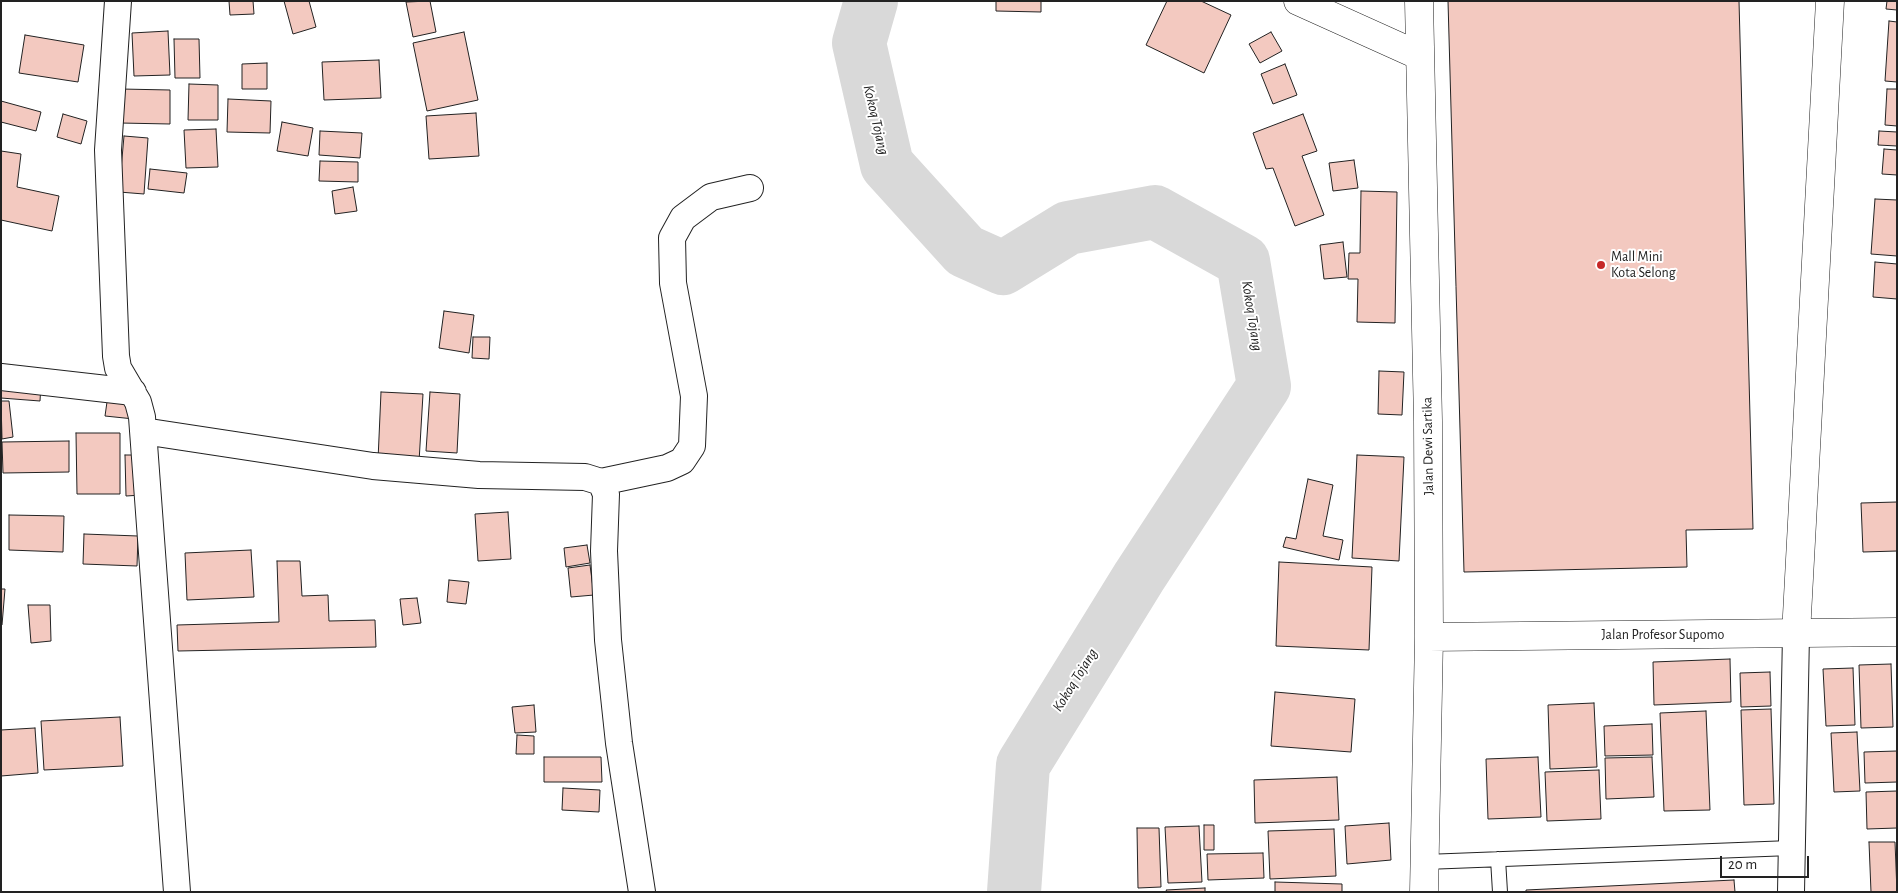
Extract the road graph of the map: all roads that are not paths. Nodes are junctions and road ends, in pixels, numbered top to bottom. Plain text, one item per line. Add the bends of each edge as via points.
1 (118, 1) edge
2 (1298, 1) edge
3 (1418, 1) edge
4 (1830, 1) edge
5 (1420, 56) junction
6 (750, 188) dead end
7 (1, 377) edge
8 (133, 392) junction
9 (143, 431) junction
10 (601, 482) junction
11 (1897, 632) edge
12 (1796, 634) junction
13 (1429, 637) junction
14 (1791, 848) junction
15 (1498, 859) junction
16 (1425, 862) junction
17 (177, 892) edge
18 (642, 892) edge
19 (1424, 892) edge
20 (1500, 892) edge
21 (1791, 892) edge

1 - 8 street via 108,150 118,368
2 - 5 street
3 - 5 street, Jalan Dewi Sartika
4 - 12 street
5 - 13 street, Jalan Dewi Sartika
6 - 10 street via 711,197 683,218 672,238 673,282 694,396 692,446 682,461 667,468
7 - 8 street
8 - 9 street via 141,408
9 - 10 street via 373,466 479,475 585,477
9 - 17 street
10 - 18 street via 606,494 604,551 608,640 619,743
11 - 12 street, Jalan Profesor Supomo
12 - 13 street, Jalan Profesor Supomo
12 - 14 street
13 - 16 street, Jalan Dewi Sartika
14 - 15 lane
14 - 21 street
15 - 16 lane
15 - 20 lane
16 - 19 street, Jalan Dewi Sartika

